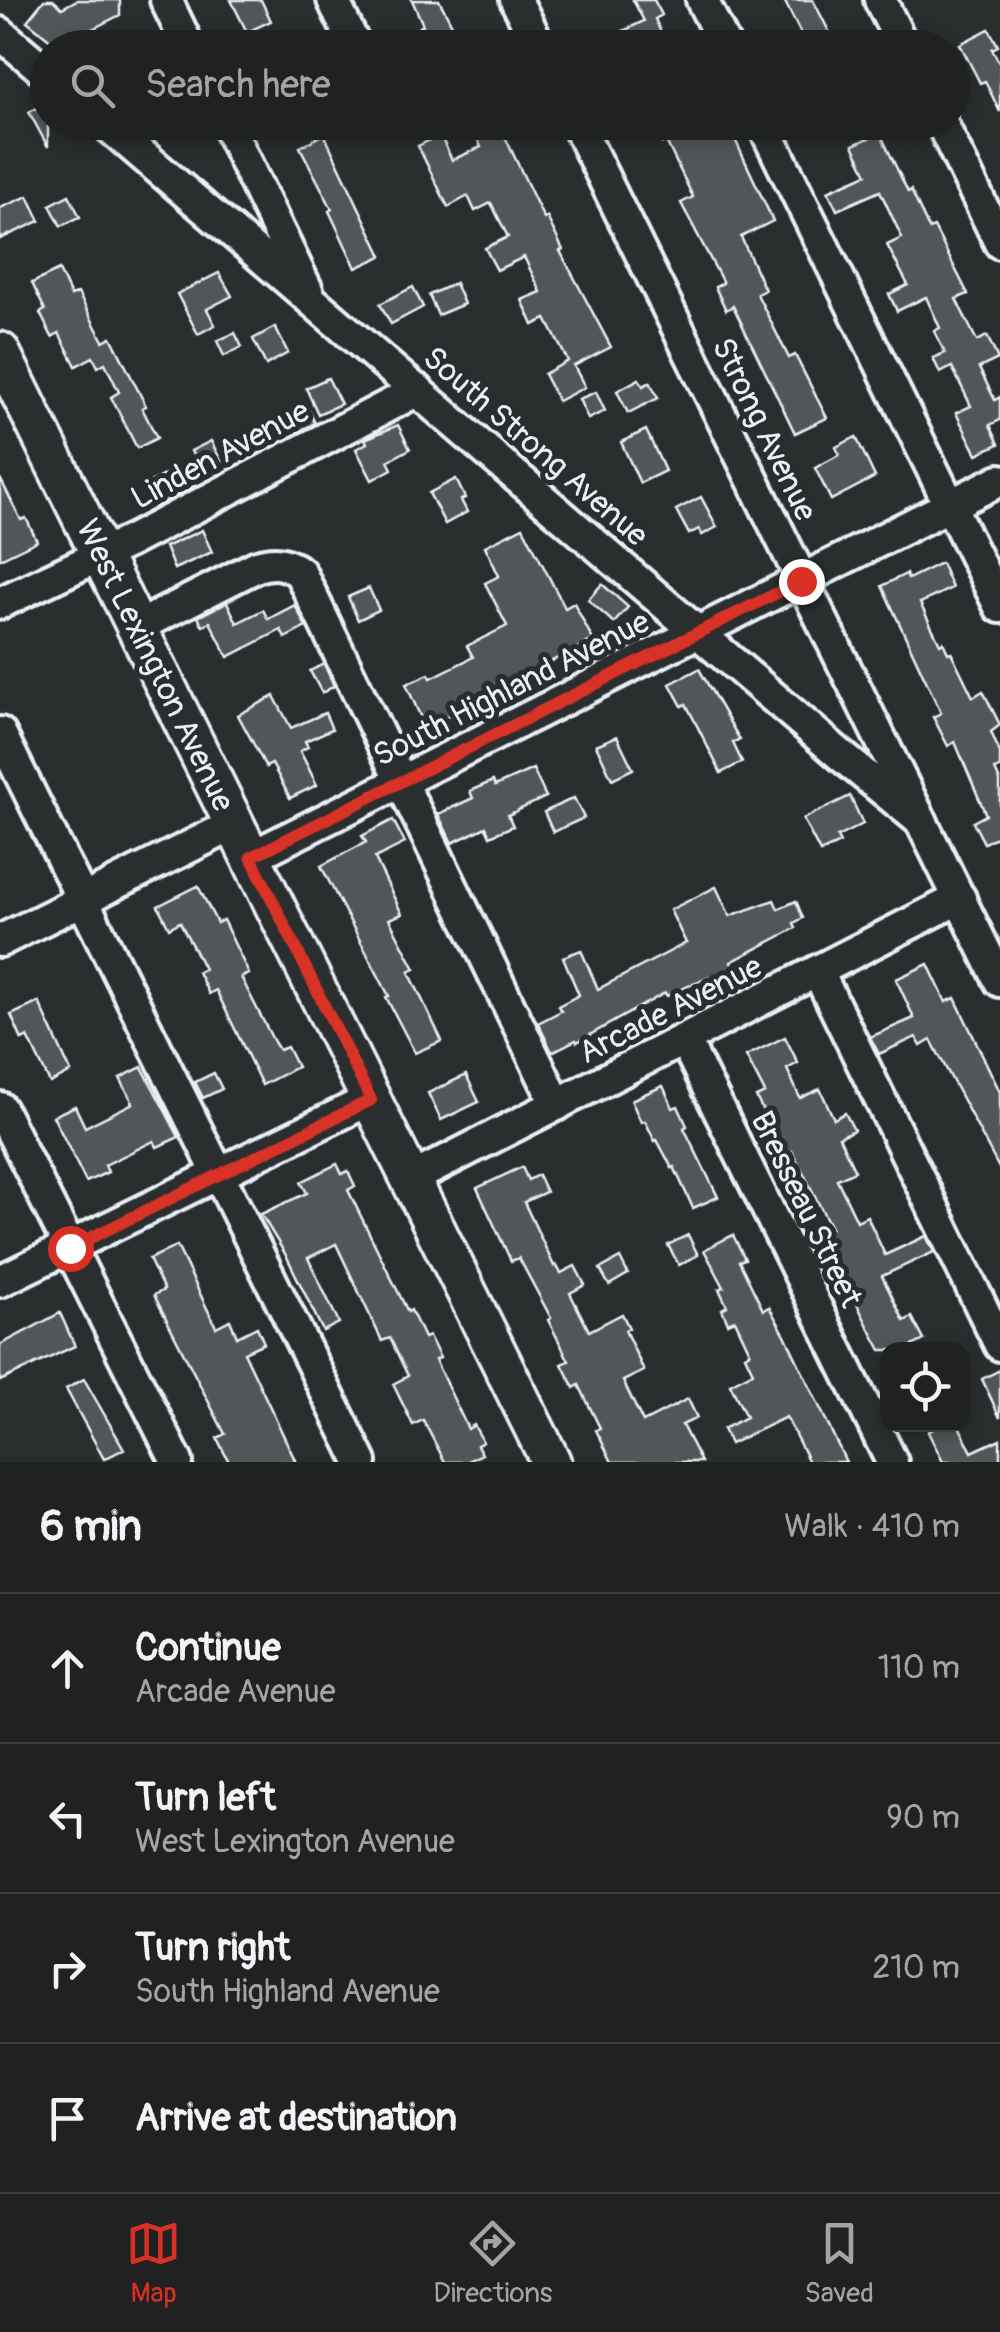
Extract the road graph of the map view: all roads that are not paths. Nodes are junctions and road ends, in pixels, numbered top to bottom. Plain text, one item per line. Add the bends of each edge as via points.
1 (166, 0) edge
2 (333, 0) edge
3 (516, 0) edge
4 (702, 0) edge
5 (880, 0) edge
6 (180, 30) edge
7 (347, 30) edge
8 (531, 30) edge
9 (717, 30) edge
10 (895, 30) edge
11 (0, 34) edge
12 (30, 59) edge
13 (125, 140) edge
14 (235, 140) edge
15 (585, 140) edge
16 (771, 140) edge
17 (949, 140) edge
18 (1000, 242) edge
19 (312, 302) junction
20 (0, 352) edge
21 (418, 390) junction
22 (1000, 480) edge
23 (950, 506) junction
24 (100, 554) junction
25 (801, 581) junction
26 (0, 604) edge
27 (1000, 607) edge
28 (137, 628) junction
29 (699, 633) junction
30 (0, 733) edge
31 (400, 783) junction
32 (922, 822) junction
33 (243, 840) junction
34 (960, 898) junction
35 (84, 900) junction
36 (0, 940) edge
37 (818, 972) junction
38 (1000, 981) edge
39 (685, 1041) junction
40 (371, 1100) junction
41 (558, 1105) junction
42 (0, 1108) edge
43 (218, 1173) junction
44 (410, 1179) junction
45 (70, 1248) junction
46 (0, 1281) edge
47 (1000, 1345) edge
48 (177, 1462) edge
49 (361, 1462) edge
50 (551, 1462) edge
51 (892, 1462) edge

1 - 6 street
2 - 7 street
3 - 8 street
4 - 9 street
5 - 10 street
11 - 12 street
13 - 19 street, South Strong Avenue
14 - 19 street
15 - 25 street, Strong Avenue
16 - 23 street
17 - 18 street
19 - 21 street, South Strong Avenue
20 - 24 main road, West Lexington Avenue
21 - 24 street, Linden Avenue
21 - 29 street, South Strong Avenue
22 - 23 street, South Highland Avenue
23 - 25 street, South Highland Avenue
23 - 27 street
24 - 26 street, Linden Avenue
24 - 28 main road, West Lexington Avenue
25 - 29 street, South Highland Avenue
25 - 32 street, Strong Avenue
28 - 31 street via 257,566 286,563 310,590
28 - 33 main road, West Lexington Avenue
29 - 31 street, South Highland Avenue
29 - 32 street, South Strong Avenue
30 - 35 street
31 - 33 street, South Highland Avenue
31 - 41 street
32 - 34 street, Strong Avenue
33 - 35 street, South Highland Avenue
33 - 40 main road, West Lexington Avenue
34 - 37 street, Arcade Avenue
34 - 38 street, Strong Avenue
35 - 36 street, South Highland Avenue
35 - 43 street
37 - 39 street, Arcade Avenue
37 - 47 street
39 - 41 street, Arcade Avenue
39 - 51 street, Bresseau Street
40 - 43 street
40 - 44 main road, West Lexington Avenue
41 - 44 street, Arcade Avenue
42 - 45 street
43 - 45 street
43 - 49 street
44 - 50 main road, West Lexington Avenue
45 - 46 street
45 - 48 street

